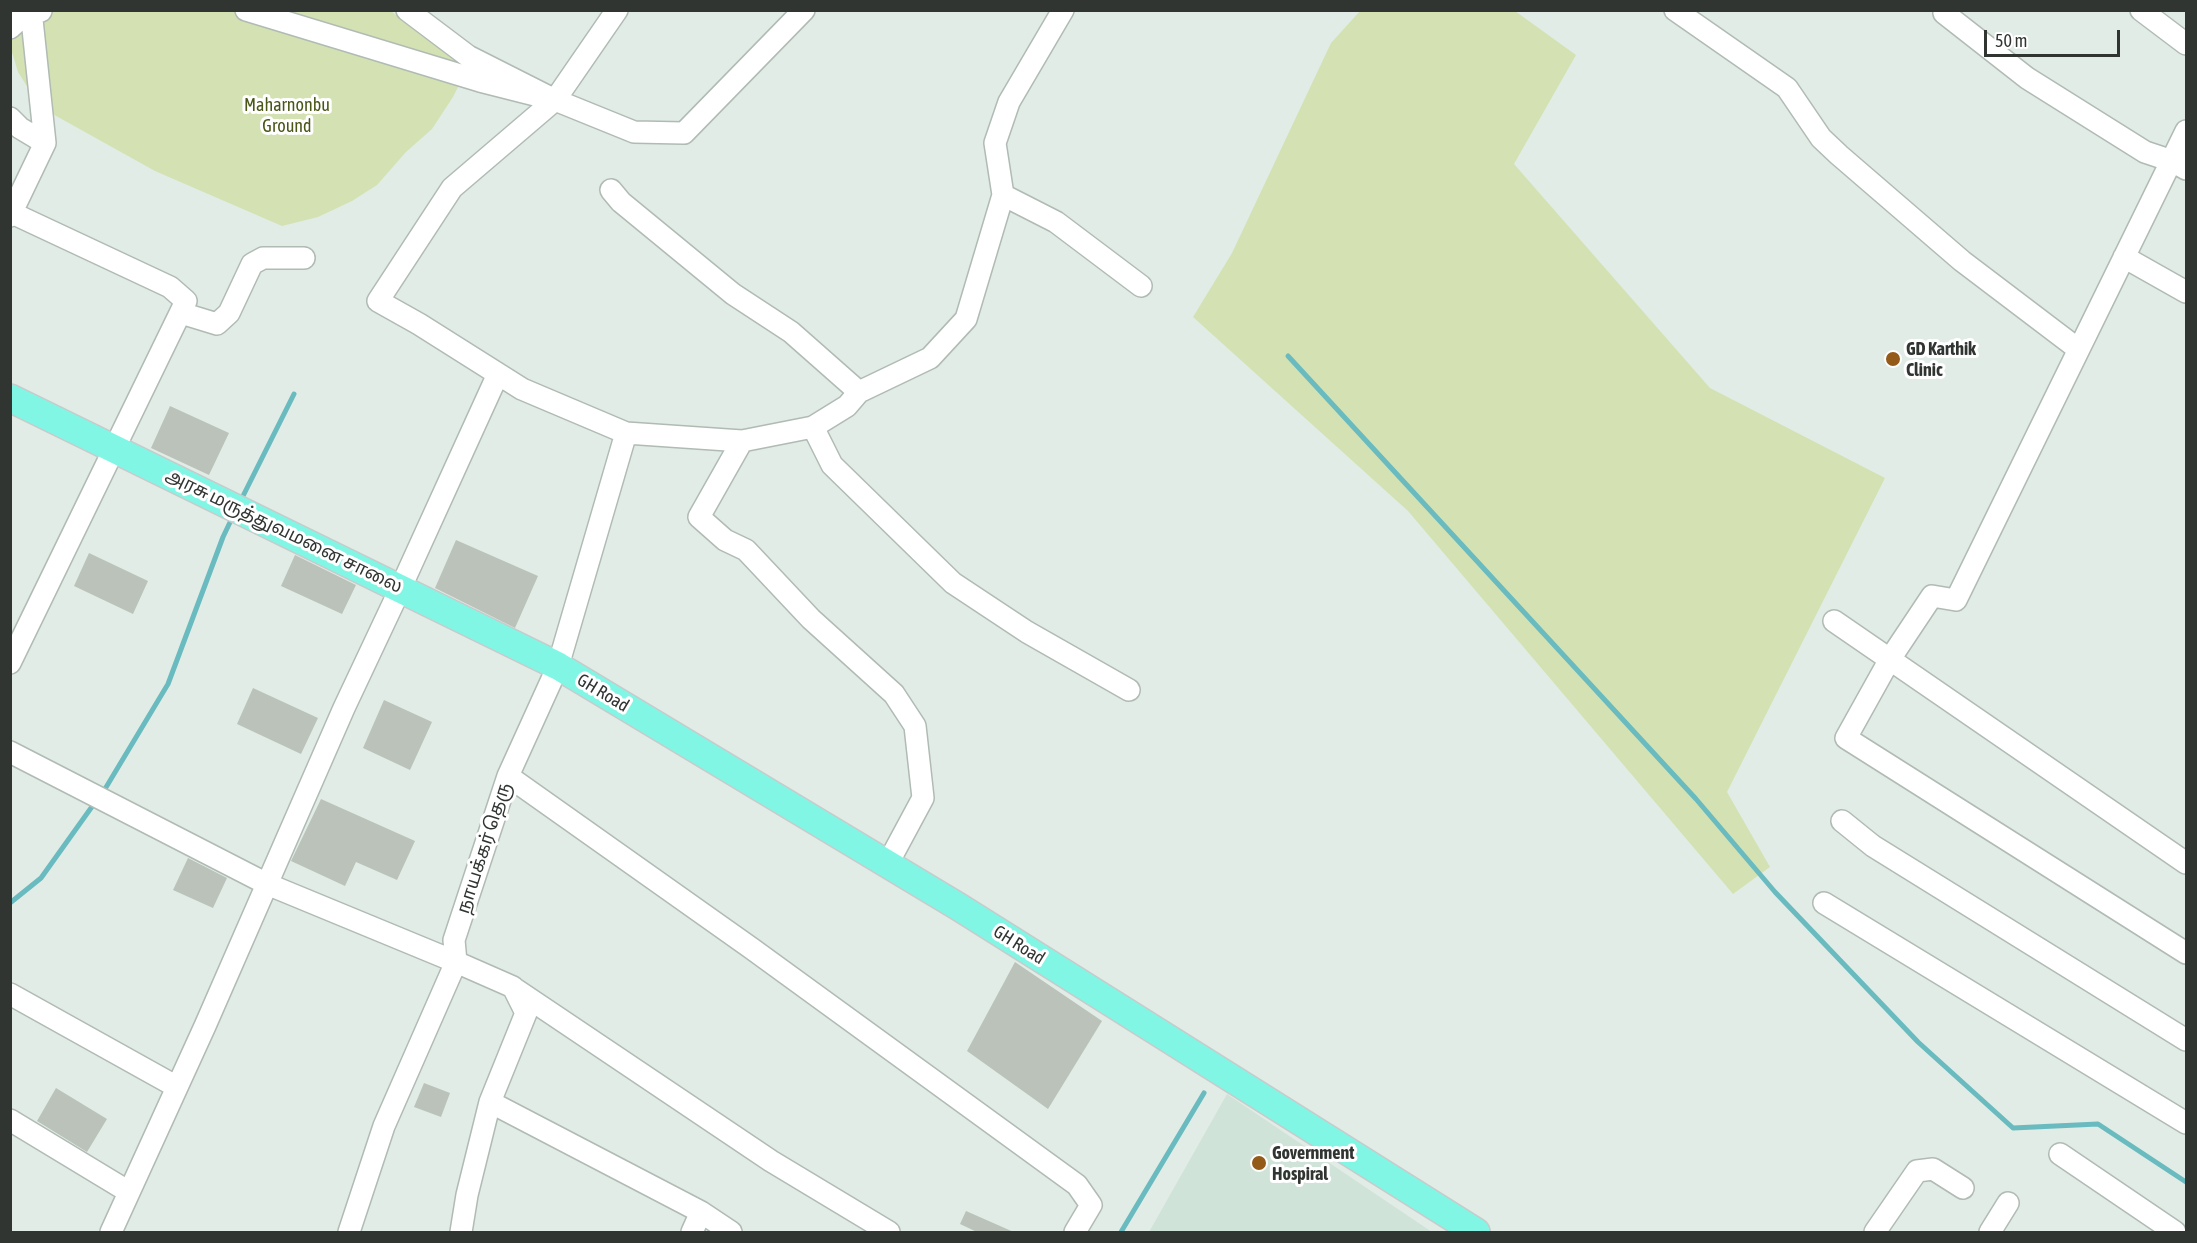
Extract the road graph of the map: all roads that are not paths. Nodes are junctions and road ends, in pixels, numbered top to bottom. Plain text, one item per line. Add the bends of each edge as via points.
1 (246, 10) edge
2 (407, 10) edge
3 (617, 10) edge
4 (804, 10) edge
5 (1063, 10) edge
6 (1675, 10) edge
7 (2141, 10) edge
8 (34, 12) edge
9 (1944, 13) dead end
10 (10, 28) edge
11 (2187, 45) edge
12 (555, 100) junction
13 (10, 118) edge
14 (2187, 131) edge
15 (45, 144) junction
16 (2179, 165) edge
17 (611, 190) dead end
18 (1003, 195) junction
19 (11, 214) edge
20 (2124, 257) junction
21 (304, 258) dead end
22 (1141, 286) dead end
23 (2187, 292) edge
24 (181, 313) junction
25 (2078, 349) junction
26 (498, 374) junction
27 (859, 392) junction
28 (10, 398) edge
29 (813, 427) junction
30 (626, 432) junction
31 (742, 441) junction
32 (116, 448) junction
33 (401, 587) junction
34 (1834, 621) dead end
35 (1890, 659) junction
36 (10, 663) edge
37 (558, 666) junction
38 (1129, 690) dead end
39 (10, 752) edge
40 (508, 776) junction
41 (1842, 821) dead end
42 (2187, 862) edge
43 (887, 864) junction
44 (267, 884) junction
45 (1824, 903) dead end
46 (2187, 953) edge
47 (456, 962) junction
48 (513, 987) junction
49 (10, 994) edge
50 (2187, 1040) edge
51 (177, 1087) junction
52 (490, 1102) junction
53 (10, 1120) edge
54 (2187, 1123) edge
55 (2060, 1154) dead end
56 (1963, 1188) dead end
57 (129, 1192) junction
58 (2008, 1203) dead end
59 (701, 1212) junction
60 (111, 1233) edge
61 (349, 1233) edge
62 (461, 1233) edge
63 (692, 1233) edge
64 (731, 1233) edge
65 (889, 1233) edge
66 (1075, 1233) edge
67 (1476, 1233) edge
68 (1875, 1233) edge
69 (1990, 1233) edge
70 (2175, 1233) edge

1 - 12 street
2 - 12 street via 468,56
3 - 12 street
4 - 12 street via 684,133 634,132
5 - 18 street via 1009,102 995,143
6 - 25 street via 1787,88 1821,138 1839,155 1962,261
7 - 11 street
8 - 10 street
8 - 15 street
9 - 16 street via 2027,78 2145,153
12 - 26 street via 452,188 378,301
13 - 15 street
14 - 16 street
15 - 19 street
16 - 20 street
17 - 27 street via 733,294 791,333
18 - 22 street via 1056,222
18 - 27 street via 966,319 930,358
19 - 24 street via 170,287 186,302
20 - 23 street
20 - 25 street
21 - 24 street via 262,258 252,264 230,313 217,324
24 - 32 street
25 - 35 street via 1956,600 1932,596
26 - 30 street via 522,389
26 - 33 street
27 - 29 street via 847,406
28 - 32 main road, அரசு மருத்துவமனை சாலை
29 - 31 street
29 - 38 street via 832,465 953,583 1027,632
30 - 31 street
30 - 37 street, நாயக்கர் தெரு
31 - 43 street via 699,517 725,540 746,550 811,619 894,694 915,726 922,798
32 - 33 main road, அரசு மருத்துவமனை சாலை
32 - 36 street
33 - 37 main road, அரசு மருத்துவமனை சாலை
33 - 44 street
34 - 35 street
35 - 42 street
35 - 46 street via 1845,738
37 - 40 street, நாயக்கர் தெரு
37 - 43 main road, GH Road
39 - 44 street
40 - 47 street, நாயக்கர் தெரு via 454,940
40 - 66 street via 1077,1185 1091,1205
41 - 50 street via 1873,846
43 - 67 main road, GH Road
44 - 47 street
44 - 51 street
45 - 54 street
47 - 48 street
47 - 61 street via 384,1126
48 - 52 street via 526,1013
48 - 65 street via 771,1161
49 - 51 street
51 - 57 street
52 - 59 street
52 - 62 street via 466,1194
53 - 57 street
55 - 70 street
56 - 68 street via 1933,1169 1917,1171
57 - 60 street
58 - 69 street
59 - 63 street
59 - 64 street

